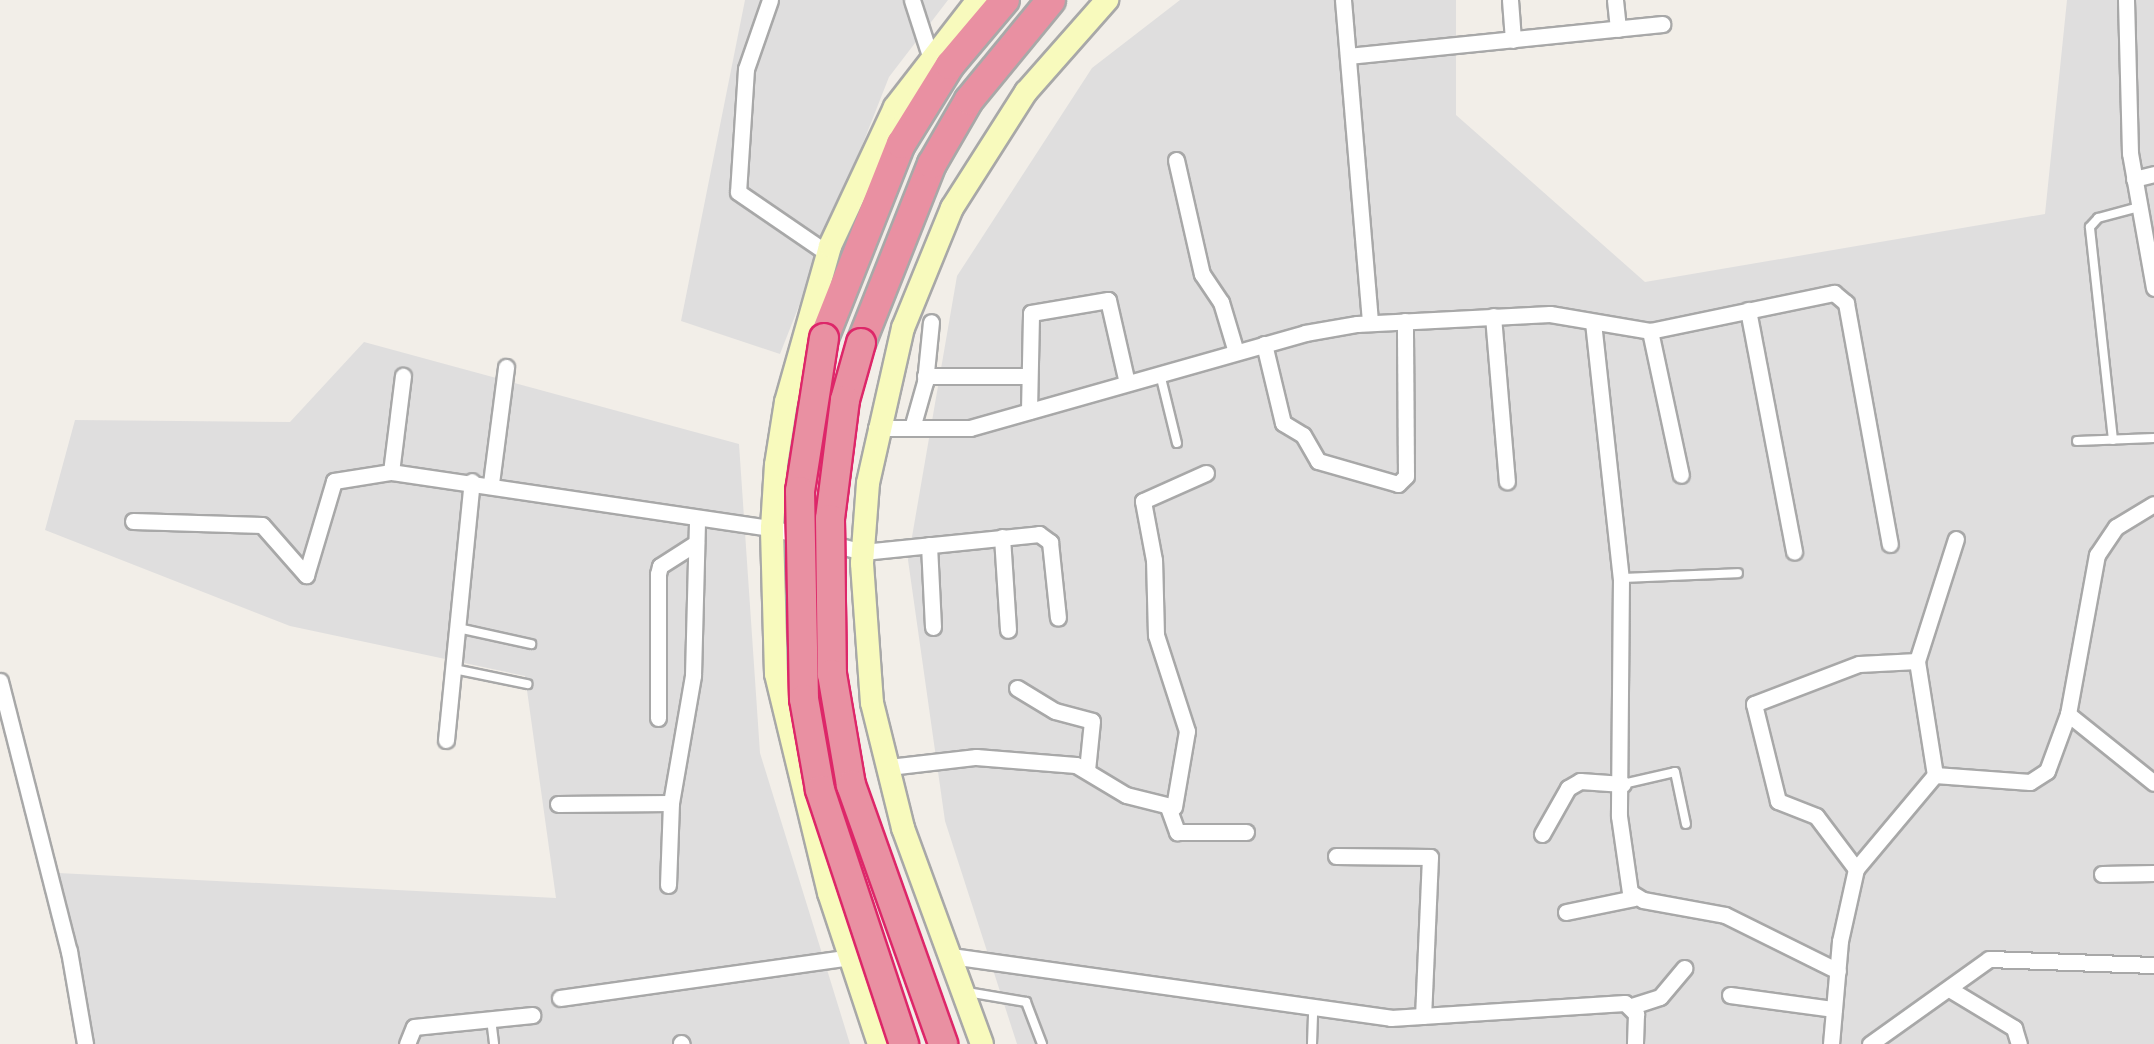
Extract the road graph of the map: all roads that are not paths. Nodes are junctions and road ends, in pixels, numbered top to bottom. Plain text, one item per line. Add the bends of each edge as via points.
1 (770, 0) edge
2 (912, 0) edge
3 (978, 0) edge
4 (1005, 0) edge
5 (1051, 0) edge
6 (1107, 0) edge
7 (1343, 0) edge
8 (1510, 0) edge
9 (1615, 0) edge
10 (2126, 0) edge
11 (1662, 24) dead end
12 (1618, 29) junction
13 (1513, 40) junction
14 (1348, 56) junction
15 (932, 59) junction
16 (1176, 160) dead end
17 (2154, 174) edge
18 (2134, 179) junction
19 (2139, 207) junction
20 (828, 253) junction
21 (2154, 288) edge
22 (1748, 310) junction
23 (1493, 316) junction
24 (1405, 321) junction
25 (932, 322) dead end
26 (1593, 322) junction
27 (1370, 323) junction
28 (1650, 331) junction
29 (1264, 344) junction
30 (1236, 352) junction
31 (506, 367) dead end
32 (1160, 374) junction
33 (403, 376) dead end
34 (925, 376) junction
35 (1028, 376) junction
36 (1127, 383) junction
37 (1029, 411) junction
38 (876, 428) junction
39 (912, 429) junction
40 (2154, 438) edge
41 (2113, 440) junction
42 (2078, 441) dead end
43 (1177, 443) dead end
44 (391, 472) junction
45 (1206, 473) dead end
46 (1681, 475) dead end
47 (472, 481) junction
48 (1507, 481) dead end
49 (491, 483) junction
50 (2154, 504) edge
51 (697, 519) junction
52 (133, 521) dead end
53 (772, 521) junction
54 (1002, 537) junction
55 (1956, 539) dead end
56 (696, 543) junction
57 (1890, 544) dead end
58 (864, 545) junction
59 (929, 545) junction
60 (1794, 552) dead end
61 (1738, 573) dead end
62 (1622, 578) junction
63 (1058, 618) dead end
64 (933, 627) dead end
65 (458, 628) junction
66 (1008, 630) dead end
67 (531, 644) dead end
68 (1917, 661) junction
69 (454, 669) junction
70 (0, 681) edge
71 (527, 684) dead end
72 (1017, 688) dead end
73 (2067, 714) junction
74 (658, 718) dead end
75 (446, 740) dead end
76 (889, 767) junction
77 (1088, 770) junction
78 (1935, 776) junction
79 (2154, 783) edge
80 (1623, 784) junction
81 (671, 803) junction
82 (558, 804) dead end
83 (1168, 807) junction
84 (1686, 824) dead end
85 (1246, 832) dead end
86 (1542, 834) dead end
87 (1335, 856) dead end
88 (1856, 868) junction
89 (2154, 873) edge
90 (2102, 874) dead end
91 (668, 885) dead end
92 (1634, 898) junction
93 (1566, 912) dead end
94 (951, 956) junction
95 (850, 957) junction
96 (2154, 965) edge
97 (1684, 968) dead end
98 (1838, 971) junction
99 (1951, 990) junction
100 (963, 991) junction
101 (1730, 995) dead end
102 (560, 998) dead end
103 (1632, 1006) junction
104 (1313, 1008) junction
105 (1834, 1009) junction
106 (532, 1015) dead end
107 (1423, 1016) junction
108 (492, 1019) junction
109 (1890, 1038) edge
110 (85, 1044) edge
111 (407, 1044) edge
112 (494, 1044) edge
113 (879, 1044) edge
114 (904, 1044) edge
115 (943, 1044) edge
116 (982, 1044) edge
117 (1041, 1044) edge
118 (1312, 1044) edge
119 (1635, 1044) edge
120 (1831, 1044) edge
121 (1870, 1044) edge
122 (2019, 1044) edge

1 - 20 street via 746,69 738,192
2 - 15 street
3 - 15 street
4 - 114 highway, bridge via 950,65 900,144 824,338 800,491 804,699 820,790
5 - 115 highway, bridge via 969,100 932,164 861,343 845,400 830,519 832,674 851,785
6 - 38 street via 1026,92 952,208 903,328
7 - 14 street
8 - 13 street
9 - 12 street
10 - 18 street
11 - 12 street
12 - 13 street
13 - 14 street
14 - 27 street
15 - 20 street via 895,107
16 - 30 street via 1202,274 1221,302
17 - 18 street
18 - 19 street
19 - 21 street
19 - 41 lane via 2098,218 2090,227
20 - 53 street via 786,402
22 - 28 street
22 - 57 street via 1823,294 1842,296
22 - 60 street
23 - 24 street
23 - 26 street via 1550,314
23 - 48 street
24 - 27 street
24 - 29 street via 1406,477 1398,484 1318,461 1307,438 1283,423
25 - 34 street
26 - 28 street
26 - 62 street
27 - 29 street
28 - 46 street
29 - 30 street
30 - 32 street
31 - 49 street
32 - 36 street
32 - 43 lane
33 - 44 street
34 - 35 street
34 - 39 street
35 - 36 street via 1031,313 1102,299 1112,306
35 - 37 street
36 - 37 street
37 - 39 street via 970,428
38 - 39 street
38 - 58 street
40 - 41 lane
41 - 42 lane
44 - 47 street
44 - 52 street via 334,482 306,575 262,525
45 - 83 street via 1143,501 1154,560 1156,635 1187,731 1177,803
47 - 49 street
47 - 65 street
49 - 51 street
50 - 73 street via 2104,537
51 - 53 street
51 - 56 street
53 - 58 street
53 - 95 street via 776,674
54 - 59 street
54 - 63 street via 1048,537
54 - 66 street
55 - 68 street
56 - 74 street via 660,566 658,574
56 - 81 street via 693,675
58 - 59 street
58 - 76 street via 872,703
59 - 64 street
61 - 62 lane
62 - 80 street
65 - 67 lane
65 - 69 street
68 - 78 street
68 - 88 street via 1859,664 1769,694 1754,704 1778,801 1816,816
69 - 71 lane
69 - 75 street
70 - 110 street via 69,951
72 - 77 street via 1055,711 1092,721
73 - 78 street via 2047,771 2030,782
73 - 79 street
76 - 77 street via 985,757
76 - 94 street via 903,828
77 - 83 street via 1126,795
78 - 88 street
80 - 84 lane via 1675,772
80 - 86 street via 1580,781 1568,788
80 - 92 street via 1620,825
81 - 82 street
81 - 91 street
83 - 85 street via 1177,832
87 - 107 street via 1430,857
88 - 98 street
89 - 90 street
92 - 93 street
92 - 98 street via 1725,915
94 - 100 street
94 - 104 street
95 - 102 street
95 - 113 street
96 - 99 street via 1997,957 1983,962
97 - 103 street via 1660,997
98 - 105 street
99 - 109 street
99 - 122 street via 2014,1028
100 - 116 street
100 - 117 lane via 1026,1002
101 - 105 street
103 - 107 street
103 - 119 street
104 - 107 street via 1390,1018
104 - 118 lane
105 - 120 street
106 - 108 street
108 - 111 street via 414,1027
108 - 112 lane
109 - 121 street

